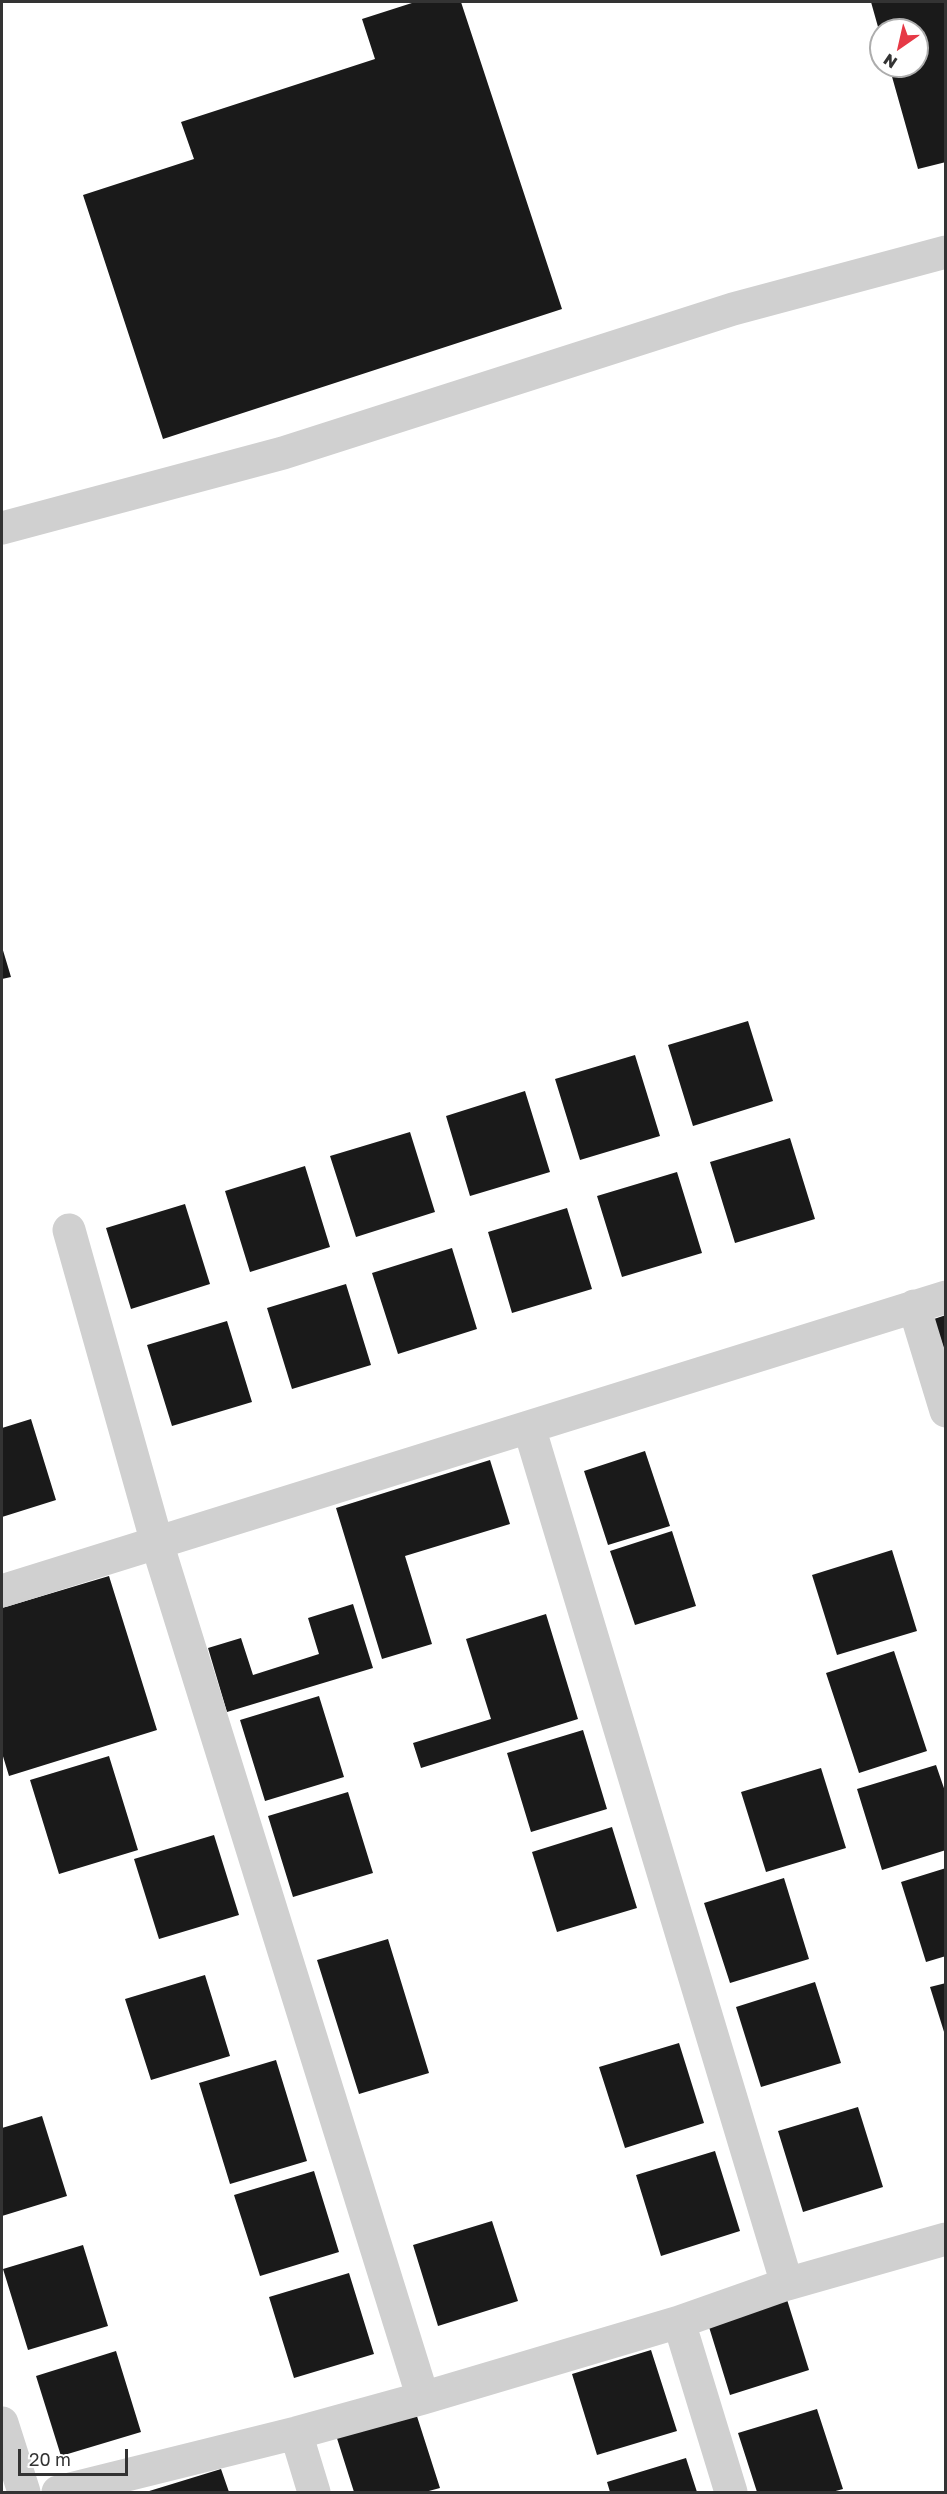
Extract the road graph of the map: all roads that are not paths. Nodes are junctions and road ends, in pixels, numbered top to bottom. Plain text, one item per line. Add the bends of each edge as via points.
1 (945, 252) edge
2 (2, 528) edge
3 (69, 1230) dead end
4 (945, 1297) edge
5 (914, 1306) junction
6 (945, 1411) edge
7 (529, 1427) junction
8 (158, 1544) junction
9 (2, 1591) edge
10 (945, 2240) edge
11 (787, 2284) junction
12 (679, 2322) junction
13 (423, 2398) junction
14 (2, 2423) edge
15 (296, 2433) junction
16 (24, 2493) edge
17 (58, 2493) edge
18 (314, 2493) edge
19 (731, 2493) edge

1 - 2 street via 734,309 283,453
3 - 8 street
4 - 5 street
5 - 6 street
5 - 7 street
7 - 8 street
7 - 11 street
8 - 9 street
8 - 13 street
10 - 11 street
11 - 12 street
12 - 13 street
12 - 19 street
13 - 15 street
14 - 16 street
15 - 17 street
15 - 18 street

